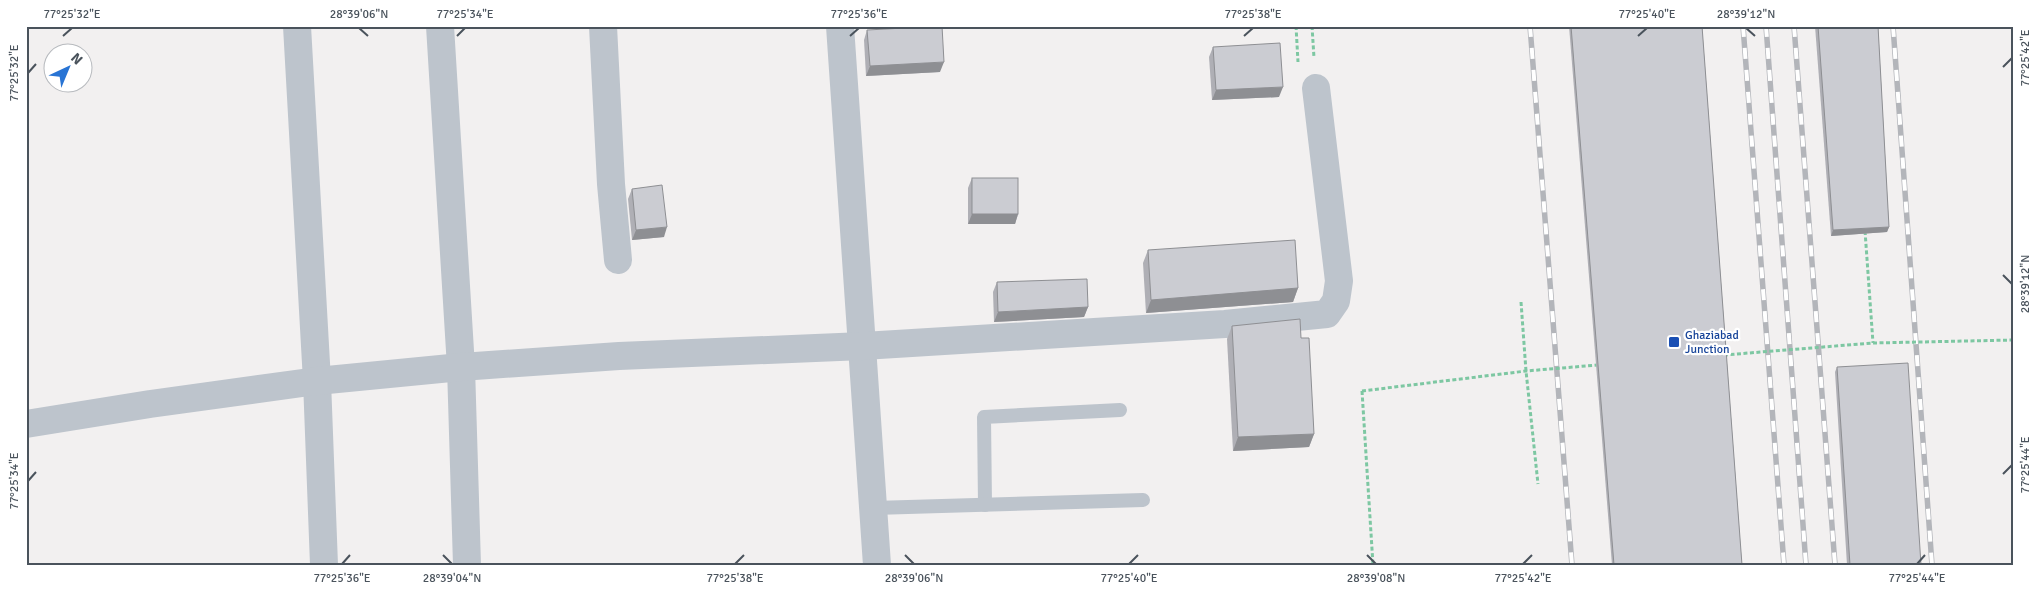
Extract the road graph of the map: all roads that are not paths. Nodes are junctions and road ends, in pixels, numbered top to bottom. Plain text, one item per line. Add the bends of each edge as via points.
1 (297, 26) edge
2 (440, 26) edge
3 (603, 26) edge
4 (840, 26) edge
5 (1316, 88) dead end
6 (618, 260) dead end
7 (863, 346) junction
8 (461, 368) junction
9 (317, 381) junction
10 (1120, 410) dead end
11 (26, 424) edge
12 (1143, 500) dead end
13 (985, 505) junction
14 (874, 508) junction
15 (324, 565) edge
16 (467, 565) edge
17 (877, 565) edge

1 - 9 street
2 - 8 street
3 - 6 street
4 - 7 street
5 - 7 street via 1339,281 1336,301 1327,314 1225,324
7 - 8 street via 619,356
7 - 14 street
8 - 9 street
8 - 16 street
9 - 11 street
9 - 15 street
10 - 13 lane via 984,417
12 - 13 lane
13 - 14 lane
14 - 17 street

